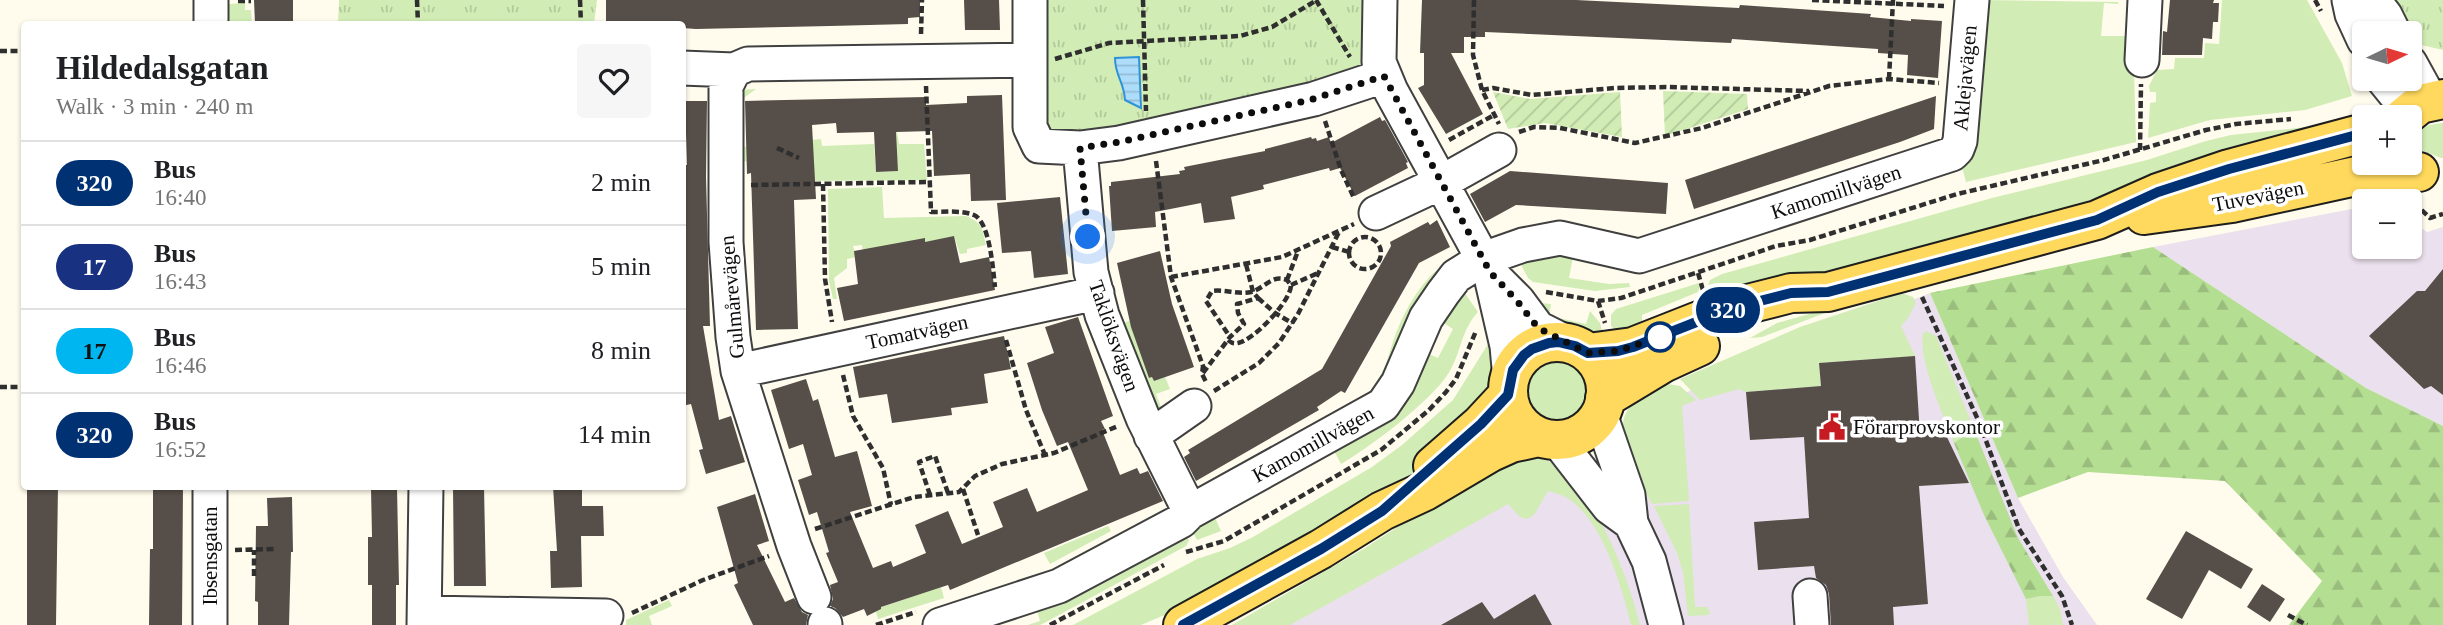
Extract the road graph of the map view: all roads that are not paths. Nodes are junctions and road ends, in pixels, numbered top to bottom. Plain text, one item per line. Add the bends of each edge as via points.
1 (211, 0) edge
2 (1030, 0) edge
3 (1380, 0) edge
4 (2145, 0) edge
5 (2349, 0) edge
6 (2373, 0) edge
7 (1960, 3) edge
8 (211, 21) edge
9 (2355, 21) edge
10 (2388, 21) edge
11 (1030, 60) junction
12 (2142, 60) road end
13 (686, 68) edge
14 (734, 70) junction
15 (1374, 79) junction
16 (2396, 91) edge
17 (2411, 105) edge
18 (2352, 136) edge
19 (1502, 144) road end
20 (1080, 148) junction
21 (1952, 153) joint
22 (2420, 179) edge
23 (1442, 182) junction
24 (1366, 212) road end
25 (2097, 220) junction
26 (1487, 265) junction
27 (1828, 292) junction
28 (1097, 293) junction
29 (1578, 348) junction
30 (738, 370) junction
31 (1509, 387) junction
32 (1194, 406) dead end
33 (1603, 406) junction
34 (1138, 430) junction
35 (1548, 438) junction
36 (210, 490) edge
37 (426, 490) edge
38 (1382, 511) junction
39 (1190, 512) junction
40 (1631, 523) junction
41 (821, 615) edge
42 (615, 616) road end
43 (929, 618) edge
44 (425, 619) edge
45 (210, 625) edge
46 (1183, 625) edge
47 (1666, 625) edge

1 - 8 street
2 - 11 street
3 - 15 street via 1379,62
4 - 12 street
5 - 9 street
6 - 10 street
7 - 21 street, Aklejavägen via 1960,141
11 - 14 street via 748,64
11 - 20 street via 1030,127 1039,146
13 - 14 street
14 - 30 street, Gulmårevägen via 726,86 726,242
15 - 20 street via 1151,146
15 - 23 street
16 - 17 street
18 - 25 main road, Tuvevägen via 2158,192
19 - 23 street
20 - 28 street, Taklöksvägen via 1091,272
21 - 26 street, Kamomillvägen via 1639,256 1560,237 1523,245
22 - 25 main road, Tuvevägen via 2379,171 2232,203
23 - 24 street
23 - 26 street
25 - 27 main road, Tuvevägen
26 - 29 street via 1538,328
26 - 31 street via 1507,346
26 - 39 street, Kamomillvägen via 1456,276 1437,301 1383,405
27 - 29 main road, Tuvevägen via 1791,293 1732,308 1633,347
27 - 33 main road, Tuvevägen via 1663,363
28 - 30 street, Tomatvägen
28 - 34 street, Taklöksvägen
29 - 31 main road, Tuvevägen via 1549,343 1532,349 1518,362
29 - 33 main road via 1602,373
30 - 41 street, Gulmårevägen
31 - 35 main road via 1512,410 1520,424
31 - 38 main road, Tuvevägen via 1481,424
32 - 34 street
33 - 35 main road, Tuvevägen via 1582,433
33 - 40 street via 1628,495
34 - 39 street, Taklöksvägen
35 - 38 main road, Tuvevägen via 1511,443
35 - 40 street via 1609,507
36 - 45 street, Ibsensgatan
37 - 44 street
38 - 46 main road, Tuvevägen
39 - 43 street, Kamomillvägen via 1059,586
40 - 47 street via 1648,561
42 - 44 street

